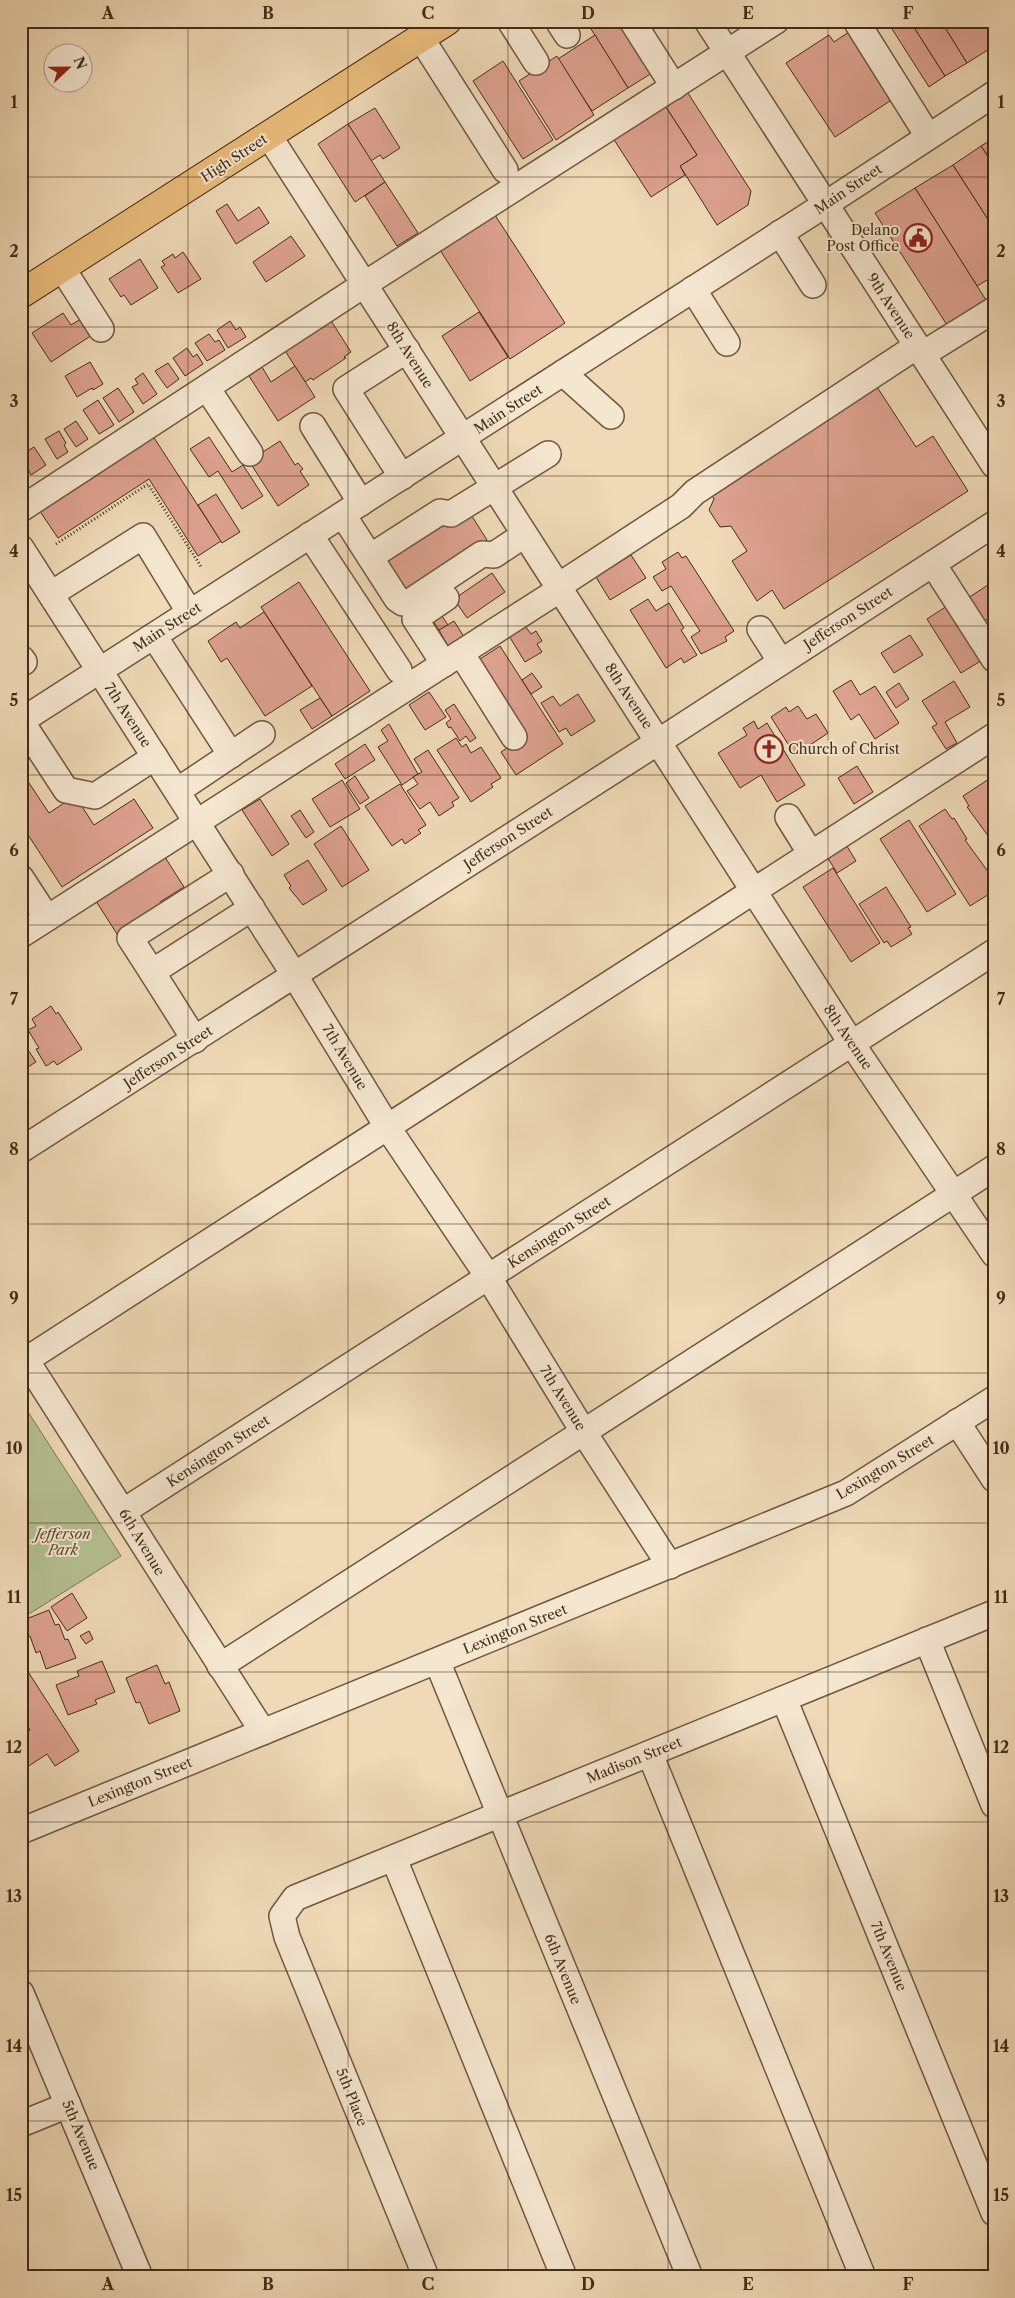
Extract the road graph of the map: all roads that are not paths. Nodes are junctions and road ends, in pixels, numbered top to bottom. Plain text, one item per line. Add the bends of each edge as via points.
1 (447, 21) edge
2 (510, 21) edge
3 (632, 21) edge
4 (707, 21) edge
5 (776, 21) edge
6 (856, 21) edge
7 (421, 38) junction
8 (727, 52) junction
9 (536, 62) dead end
10 (674, 87) junction
11 (994, 94) edge
12 (269, 136) junction
13 (928, 136) junction
14 (505, 170) dead end
15 (826, 204) junction
16 (780, 233) junction
17 (62, 268) junction
18 (365, 284) junction
19 (813, 285) dead end
20 (693, 289) junction
21 (21, 294) edge
22 (994, 310) edge
23 (101, 329) dead end
24 (727, 343) dead end
25 (407, 350) junction
26 (920, 350) junction
27 (563, 373) junction
28 (207, 388) junction
29 (611, 416) dead end
30 (313, 426) dead end
31 (463, 438) junction
32 (250, 453) dead end
33 (548, 454) dead end
34 (994, 465) edge
35 (402, 477) junction
36 (494, 487) junction
37 (21, 509) edge
38 (352, 509) junction
39 (994, 524) edge
40 (524, 535) junction
41 (310, 536) junction
42 (494, 555) junction
43 (24, 557) edge
44 (370, 557) junction
45 (933, 564) junction
46 (558, 588) junction
47 (51, 594) junction
48 (190, 613) junction
49 (760, 629) dead end
50 (154, 636) junction
51 (452, 658) junction
52 (994, 659) edge
53 (781, 662) junction
54 (399, 670) dead end
55 (100, 671) junction
56 (21, 721) edge
57 (262, 734) dead end
58 (994, 736) edge
59 (514, 737) dead end
60 (658, 742) junction
61 (231, 755) junction
62 (155, 757) junction
63 (177, 791) junction
64 (788, 817) dead end
65 (197, 821) junction
66 (811, 854) junction
67 (231, 874) junction
68 (21, 878) edge
69 (754, 892) junction
70 (252, 908) junction
71 (47, 918) junction
72 (21, 935) edge
73 (994, 952) edge
74 (152, 972) junction
75 (295, 976) junction
76 (195, 1040) junction
77 (852, 1044) junction
78 (388, 1128) junction
79 (21, 1150) edge
80 (994, 1168) edge
81 (954, 1193) junction
82 (994, 1254) edge
83 (489, 1278) junction
84 (24, 1356) edge
85 (994, 1399) edge
86 (957, 1422) junction
87 (583, 1431) junction
88 (994, 1479) edge
89 (124, 1511) junction
90 (670, 1566) junction
91 (994, 1613) edge
92 (927, 1640) junction
93 (437, 1661) junction
94 (220, 1666) junction
95 (784, 1699) junction
96 (263, 1732) junction
97 (650, 1754) junction
98 (994, 1805) edge
99 (499, 1815) junction
100 (21, 1831) edge
101 (394, 1858) junction
102 (282, 1916) joint
103 (21, 1993) edge
104 (68, 2105) junction
105 (21, 2124) edge
106 (994, 2213) edge
107 (140, 2277) edge
108 (426, 2277) edge
109 (564, 2277) edge
110 (690, 2277) edge
111 (863, 2277) edge

1 - 7 main road, High Street
2 - 9 street
3 - 10 street
4 - 8 street, 9th Avenue
5 - 8 street
6 - 13 street
7 - 12 main road, High Street
7 - 14 street
8 - 10 street
8 - 15 street, 9th Avenue
10 - 18 street
11 - 13 street, Main Street
12 - 17 main road, High Street
12 - 18 street, 8th Avenue
13 - 15 street, Main Street
15 - 16 street, Main Street
15 - 26 street, 9th Avenue
16 - 19 street
16 - 20 street, Main Street
17 - 21 main road, High Street
17 - 23 street
18 - 25 street, 8th Avenue
18 - 28 street
20 - 24 street
20 - 27 street, Main Street
22 - 26 street
25 - 31 street, 8th Avenue
25 - 35 street via 346,389
26 - 34 street, 9th Avenue
26 - 46 street via 695,492 681,506
27 - 29 street
27 - 31 street, Main Street
28 - 32 street
28 - 37 street
30 - 38 street
31 - 35 street, Main Street
31 - 36 street, 8th Avenue
33 - 36 street
35 - 38 street, Main Street
36 - 40 street, 8th Avenue
36 - 44 street via 451,514 440,512
38 - 41 street, Main Street
38 - 44 street
39 - 45 street, Jefferson Street
40 - 42 street
40 - 46 street, 8th Avenue
41 - 48 street, Main Street
41 - 54 street
42 - 44 street via 482,554 406,602 397,599
42 - 51 street via 491,568 415,619
43 - 47 street, 7th Avenue
45 - 52 street
45 - 53 street, Jefferson Street
46 - 51 street
46 - 60 street, 8th Avenue
47 - 48 street via 143,536
47 - 55 street, 7th Avenue
48 - 50 street, Main Street
49 - 53 street
50 - 55 street, Main Street
50 - 61 street
51 - 59 street
51 - 65 street
53 - 60 street, Jefferson Street
55 - 56 street, Main Street
55 - 62 street, 7th Avenue
56 - 62 street via 66,790 95,796
57 - 61 street
58 - 66 street
60 - 69 street, 8th Avenue
60 - 75 street, Jefferson Street
61 - 63 street
62 - 63 street, 7th Avenue
63 - 65 street, 7th Avenue
64 - 66 street
65 - 67 street, 7th Avenue
65 - 71 street
66 - 69 street
67 - 70 street, 7th Avenue
67 - 74 street via 130,938
68 - 71 street
69 - 77 street, 8th Avenue
69 - 78 street
70 - 74 street
70 - 75 street, 7th Avenue
71 - 72 street
73 - 77 street, Kensington Street
74 - 76 street
75 - 76 street, Jefferson Street
75 - 78 street, 7th Avenue
76 - 79 street, Jefferson Street
77 - 81 street, 8th Avenue
77 - 83 street, Kensington Street
78 - 83 street, 7th Avenue
78 - 84 street
80 - 81 street
81 - 82 street, 8th Avenue
81 - 87 street
83 - 87 street, 7th Avenue
83 - 89 street, Kensington Street
84 - 89 street, 6th Avenue
85 - 86 street, Lexington Street
86 - 88 street
86 - 90 street, Lexington Street via 846,1493
87 - 90 street, 7th Avenue
87 - 94 street
89 - 94 street, 6th Avenue
90 - 93 street, Lexington Street
91 - 92 street, Madison Street
92 - 95 street, Madison Street
92 - 98 street
93 - 96 street, Lexington Street
93 - 99 street, 6th Avenue
94 - 96 street, 6th Avenue
95 - 97 street, Madison Street
95 - 106 street, 7th Avenue
96 - 100 street, Lexington Street
97 - 99 street, Madison Street
97 - 111 street
99 - 101 street, Madison Street
99 - 110 street, 6th Avenue
101 - 102 street, Madison Street via 294,1898
101 - 109 street
102 - 108 street, 5th Place
103 - 104 street, 5th Avenue
104 - 105 street
104 - 107 street, 5th Avenue

